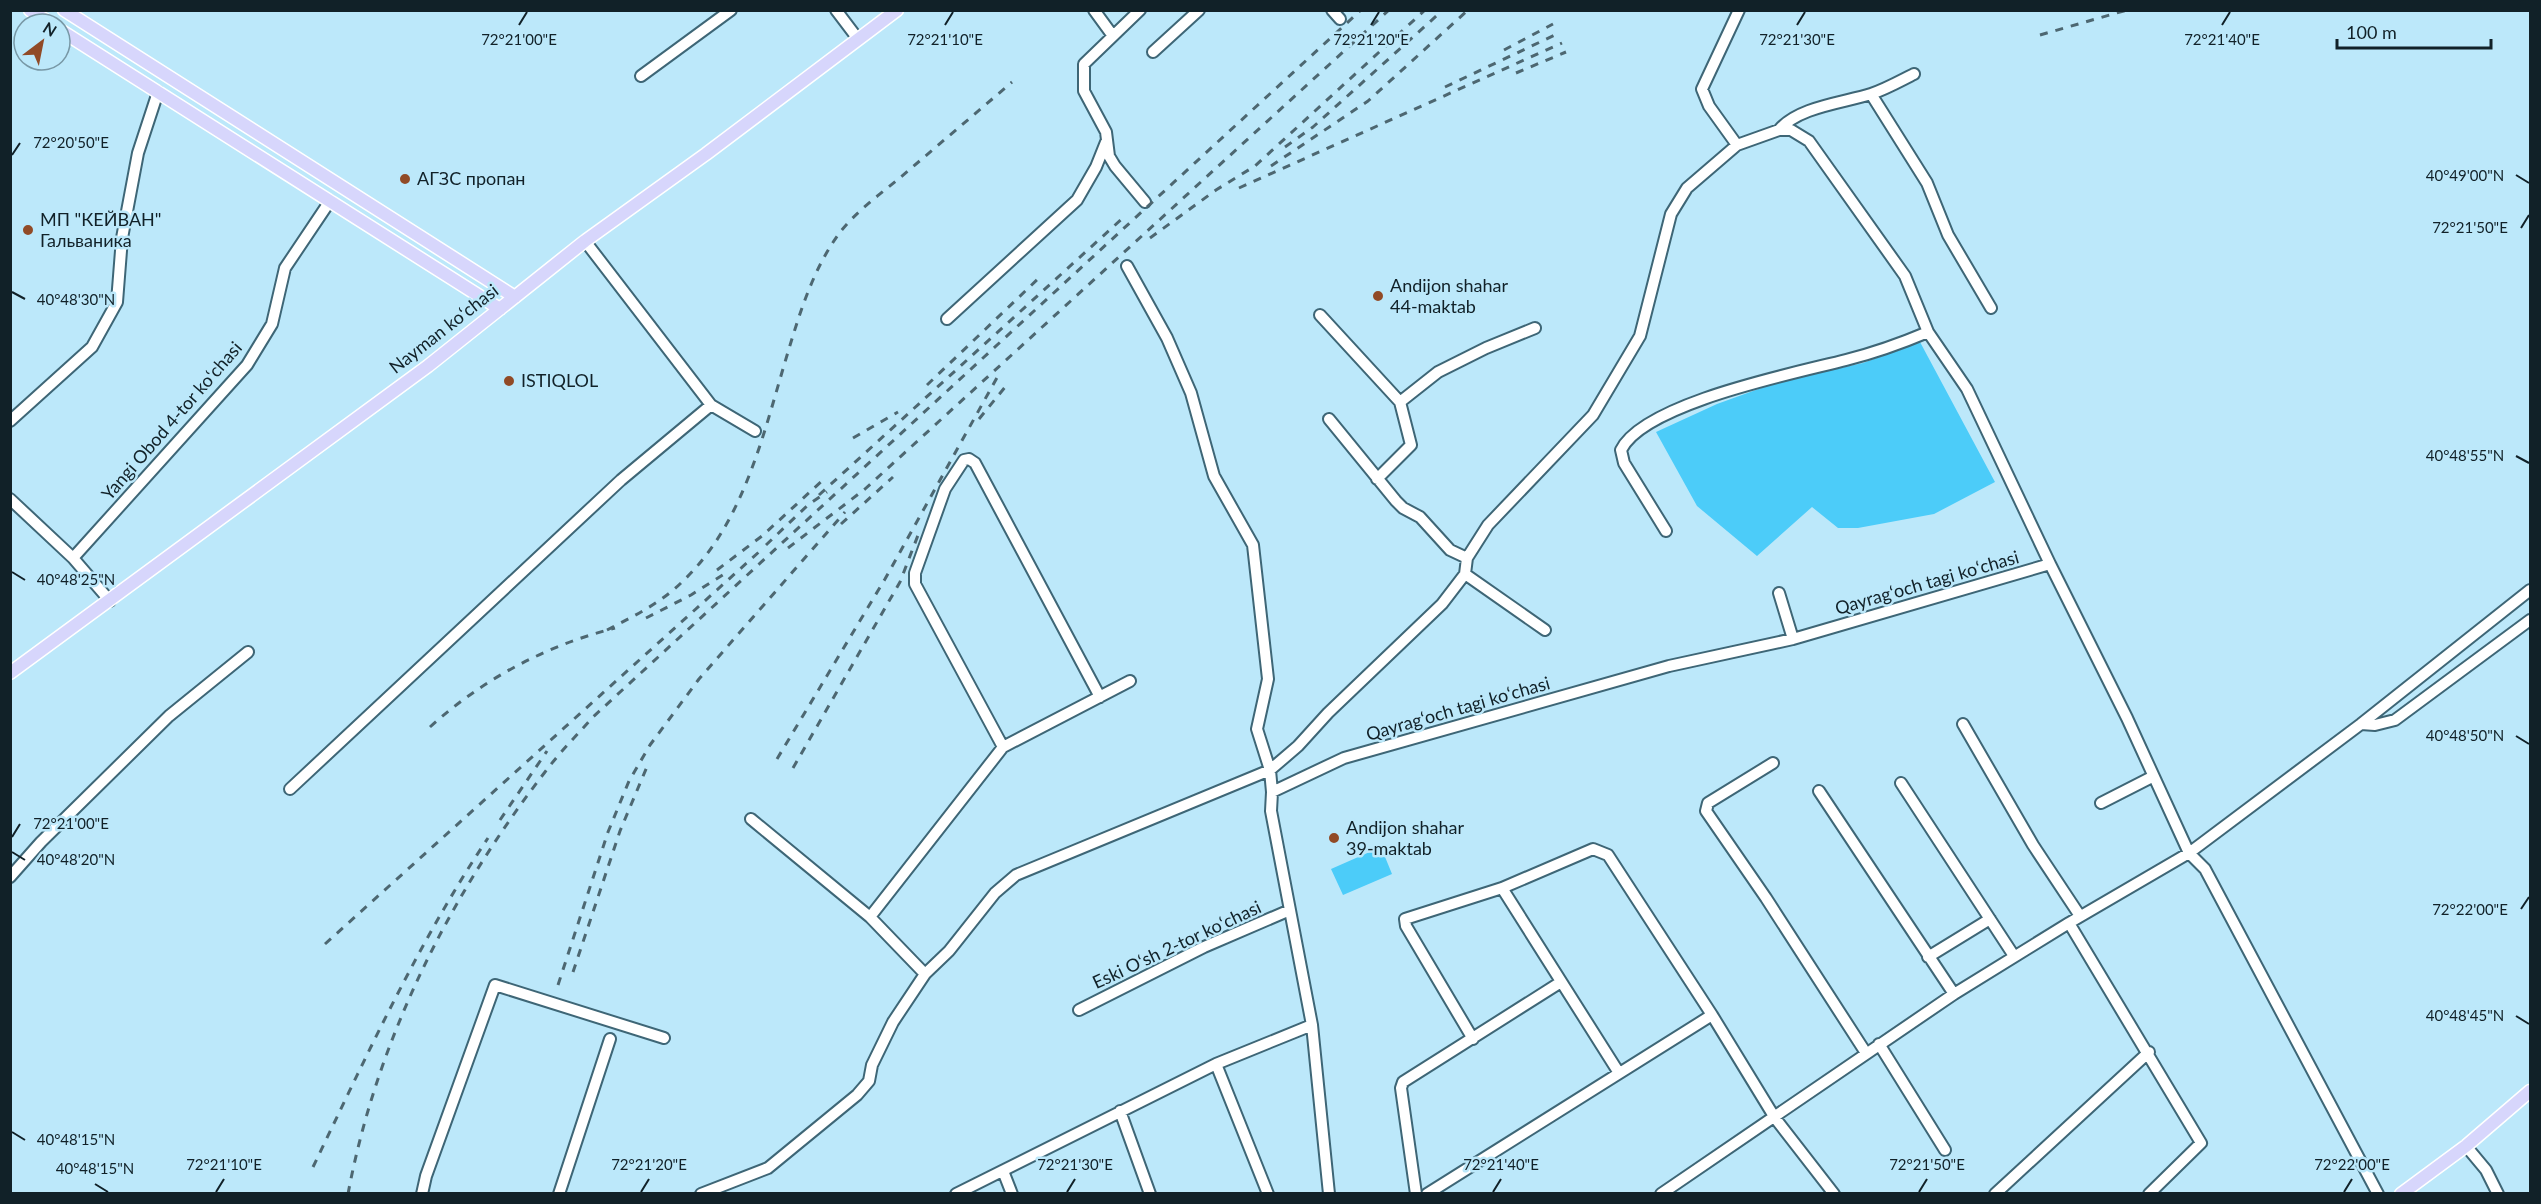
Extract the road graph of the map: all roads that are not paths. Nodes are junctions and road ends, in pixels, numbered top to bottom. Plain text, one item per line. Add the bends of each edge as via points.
1 (64, 10) edge
2 (731, 10) edge
3 (836, 10) edge
4 (897, 10) edge
5 (1094, 10) edge
6 (1140, 10) edge
7 (1199, 10) edge
8 (1739, 10) edge
9 (1113, 36) junction
10 (72, 38) edge
11 (858, 39) junction
12 (1153, 52) dead end
13 (1914, 74) dead end
14 (641, 76) dead end
15 (158, 92) junction
16 (1871, 94) junction
17 (1779, 130) junction
18 (1106, 142) junction
19 (1737, 145) junction
20 (330, 201) junction
21 (1145, 202) dead end
22 (585, 241) junction
23 (1127, 266) dead end
24 (515, 297) junction
25 (1991, 308) dead end
26 (500, 309) junction
27 (1320, 315) dead end
28 (947, 319) dead end
29 (1535, 328) dead end
30 (1928, 332) junction
31 (1400, 402) junction
32 (711, 405) junction
33 (1329, 419) dead end
34 (10, 421) edge
35 (755, 431) dead end
36 (1377, 479) junction
37 (10, 499) edge
38 (1666, 531) dead end
39 (73, 558) junction
40 (1467, 558) junction
41 (2050, 564) junction
42 (1465, 574) junction
43 (2530, 590) edge
44 (1779, 593) dead end
45 (110, 601) junction
46 (2530, 620) edge
47 (1545, 630) dead end
48 (1792, 639) junction
49 (248, 652) dead end
50 (10, 673) edge
51 (1130, 681) dead end
52 (1100, 697) junction
53 (1963, 724) dead end
54 (2361, 724) junction
55 (1003, 747) junction
56 (1773, 763) dead end
57 (1270, 770) junction
58 (2152, 777) junction
59 (1901, 783) dead end
60 (290, 789) dead end
61 (1820, 791) dead end
62 (1272, 792) junction
63 (2101, 803) dead end
64 (751, 819) dead end
65 (2189, 853) junction
66 (10, 877) edge
67 (1502, 888) junction
68 (1290, 910) junction
69 (2080, 916) junction
70 (870, 917) junction
71 (1990, 919) junction
72 (2069, 923) junction
73 (2014, 956) junction
74 (1928, 957) junction
75 (925, 974) junction
76 (1561, 982) junction
77 (1954, 994) junction
78 (1079, 1010) dead end
79 (1712, 1015) junction
80 (1312, 1025) junction
81 (664, 1038) dead end
82 (610, 1039) dead end
83 (1473, 1039) junction
84 (1879, 1044) junction
85 (2149, 1052) junction
86 (1866, 1053) junction
87 (1216, 1064) junction
88 (1619, 1072) junction
89 (2530, 1091) edge
90 (1120, 1111) junction
91 (1775, 1118) junction
92 (2466, 1146) junction
93 (1945, 1150) dead end
94 (1003, 1172) junction
95 (422, 1194) edge
96 (559, 1194) edge
97 (701, 1194) edge
98 (956, 1194) edge
99 (1012, 1194) edge
100 (1150, 1194) edge
101 (1268, 1194) edge
102 (1329, 1194) edge
103 (1416, 1194) edge
104 (1427, 1194) edge
105 (1661, 1194) edge
106 (1834, 1194) edge
107 (1995, 1194) edge
108 (2149, 1194) edge
109 (2378, 1194) edge
110 (2401, 1194) edge
111 (2498, 1194) edge

1 - 24 main road
2 - 14 street
3 - 11 street
4 - 11 main road, Nayman koʻchasi
5 - 9 street
6 - 9 street
7 - 12 street
8 - 19 street via 1702,89 1709,106
9 - 18 street via 1084,64 1084,91 1106,132
10 - 15 main road
11 - 22 main road, Nayman koʻchasi
13 - 16 street
15 - 20 main road
15 - 34 street via 138,153 122,238 117,302 92,347
16 - 17 street via 1800,113
16 - 25 street via 1927,183 1948,235
17 - 19 street
17 - 30 street, Qayragʻoch tagi koʻchasi via 1791,130 1809,141 1905,276
18 - 21 street via 1114,166
18 - 28 street via 1077,200
19 - 40 street via 1688,188 1671,214 1640,336 1593,415 1488,525
20 - 26 main road
20 - 39 street, Yangi Obod 4-tor koʻchasi via 285,268 272,324 247,365
22 - 24 main road, Nayman koʻchasi
22 - 32 street
23 - 57 street via 1167,338 1191,393 1214,476 1253,545 1268,679 1257,729
24 - 26 main road, Nayman koʻchasi
26 - 45 main road, Nayman koʻchasi
27 - 31 street
29 - 31 street via 1438,372
30 - 38 street via 1848,360 1682,406 1631,435 1622,450 1623,463
30 - 41 street, Qayragʻoch tagi koʻchasi via 1968,389
31 - 36 street via 1411,444
32 - 35 street
32 - 60 street via 621,480
33 - 36 street
36 - 40 street via 1450,550
37 - 39 street
39 - 45 street
40 - 42 street
41 - 48 street, Qayragʻoch tagi koʻchasi
41 - 58 street
42 - 47 street
42 - 57 street via 1426,620
43 - 54 street
44 - 48 street
45 - 50 main road, Nayman koʻchasi
46 - 54 street via 2395,720
48 - 62 street, Qayragʻoch tagi koʻchasi via 1669,666 1344,758
49 - 66 street via 169,716
51 - 52 street
52 - 55 street
52 - 55 street via 975,463 964,460 945,489 915,573 915,584
53 - 69 street via 2033,845
54 - 65 street
55 - 70 street
56 - 86 street via 1708,803 1706,811
57 - 62 street
57 - 75 street via 1016,875 995,893 949,951
58 - 63 street
58 - 65 street
59 - 71 street
61 - 74 street
62 - 68 street via 1271,811
64 - 70 street
65 - 69 street
65 - 109 street via 2205,869
67 - 76 street
67 - 79 street via 1593,849 1603,851
67 - 83 street via 1405,919
68 - 78 street, Eski Oʻsh 2-tor koʻchasi via 1204,947
68 - 80 street
69 - 72 street
70 - 75 street
71 - 73 street
71 - 74 street
72 - 73 street
72 - 85 street
73 - 77 street
74 - 77 street
75 - 97 street via 893,1022 872,1065 869,1081 857,1095 768,1168
76 - 83 street
76 - 88 street
77 - 84 street
79 - 88 street
79 - 91 street
80 - 87 street
80 - 102 street
81 - 95 street via 495,985
82 - 96 street
83 - 103 street via 1403,1082
84 - 86 street
84 - 93 street
85 - 107 street
85 - 108 street via 2201,1143
86 - 91 street
87 - 90 street
87 - 101 street
88 - 104 street
89 - 92 main road
90 - 94 street
90 - 100 street
91 - 105 street
91 - 106 street
92 - 110 main road
92 - 111 street via 2486,1170
94 - 98 street
94 - 99 street

